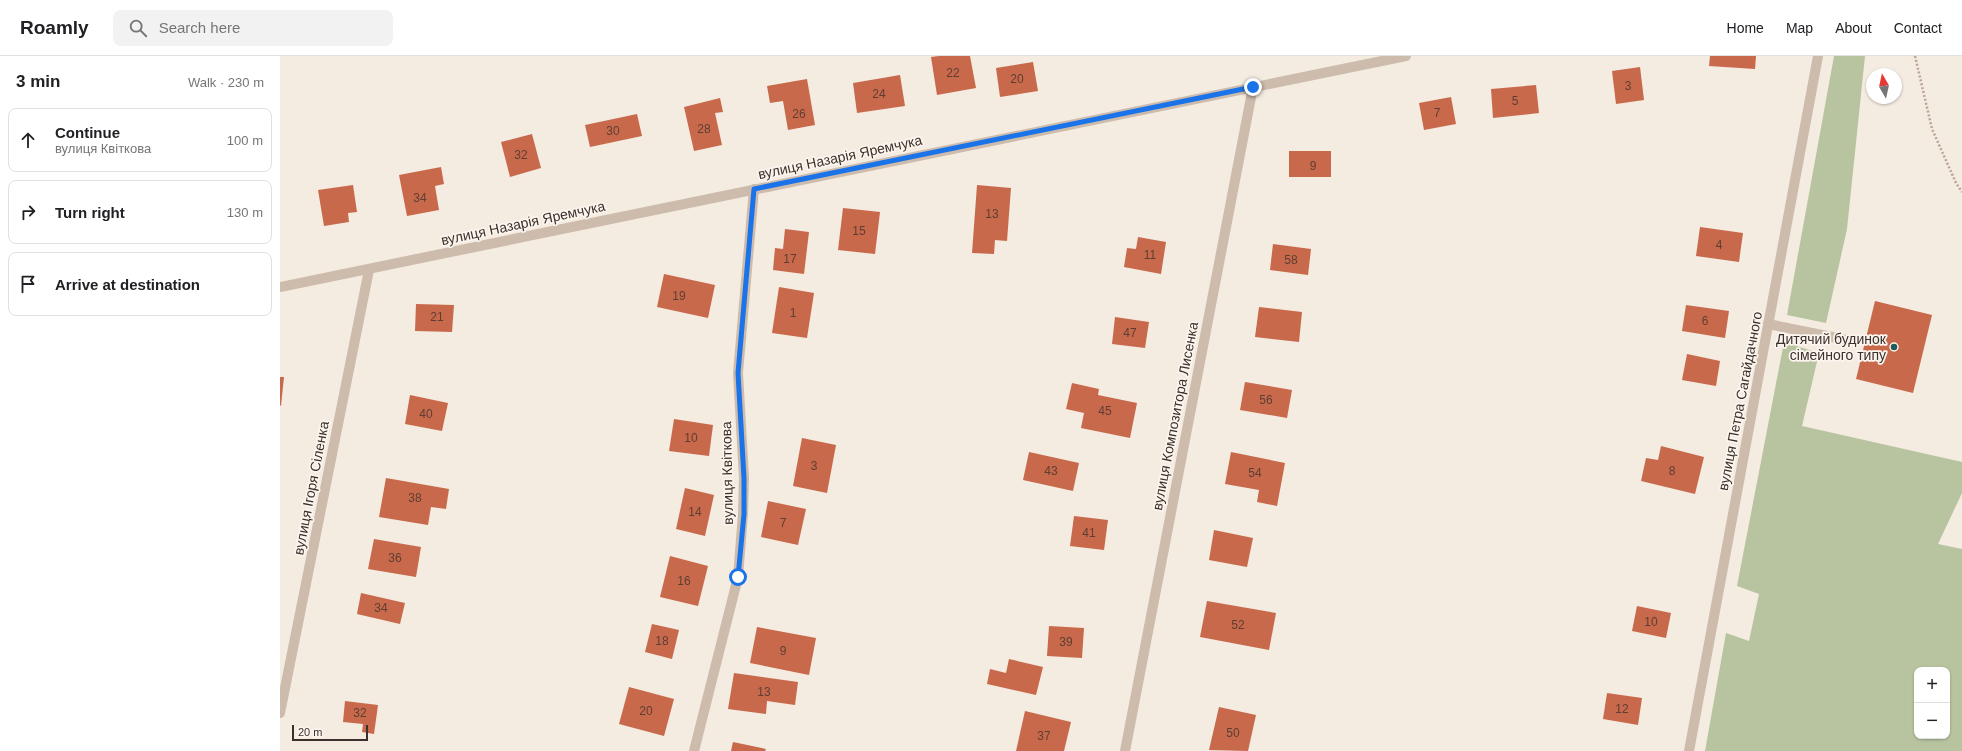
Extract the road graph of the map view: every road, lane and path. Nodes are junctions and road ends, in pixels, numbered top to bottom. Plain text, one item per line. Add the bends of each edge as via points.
1 (1406, 56) edge
2 (1818, 56) edge
3 (1915, 56) edge
4 (1253, 87) junction
5 (754, 189) junction
6 (1962, 192) edge
7 (369, 270) junction
8 (280, 287) edge
9 (1768, 324) junction
10 (1847, 340) dead end
11 (280, 713) edge
12 (694, 751) edge
13 (1125, 751) edge
14 (1689, 751) edge

1 - 4 street, вулиця Назарія Яремчука
2 - 9 street, вулиця Петра Сагайдачного
3 - 6 path via 1932,129
4 - 5 street, вулиця Назарія Яремчука
4 - 13 street, вулиця Композитора Лисенка
5 - 7 street, вулиця Назарія Яремчука
5 - 12 street, вулиця Квіткова via 738,373 744,478 744,514 738,577
7 - 8 street, вулиця Назарія Яремчука
7 - 11 street, вулиця Ігоря Сіленка
9 - 10 street
9 - 14 street, вулиця Петра Сагайдачного

